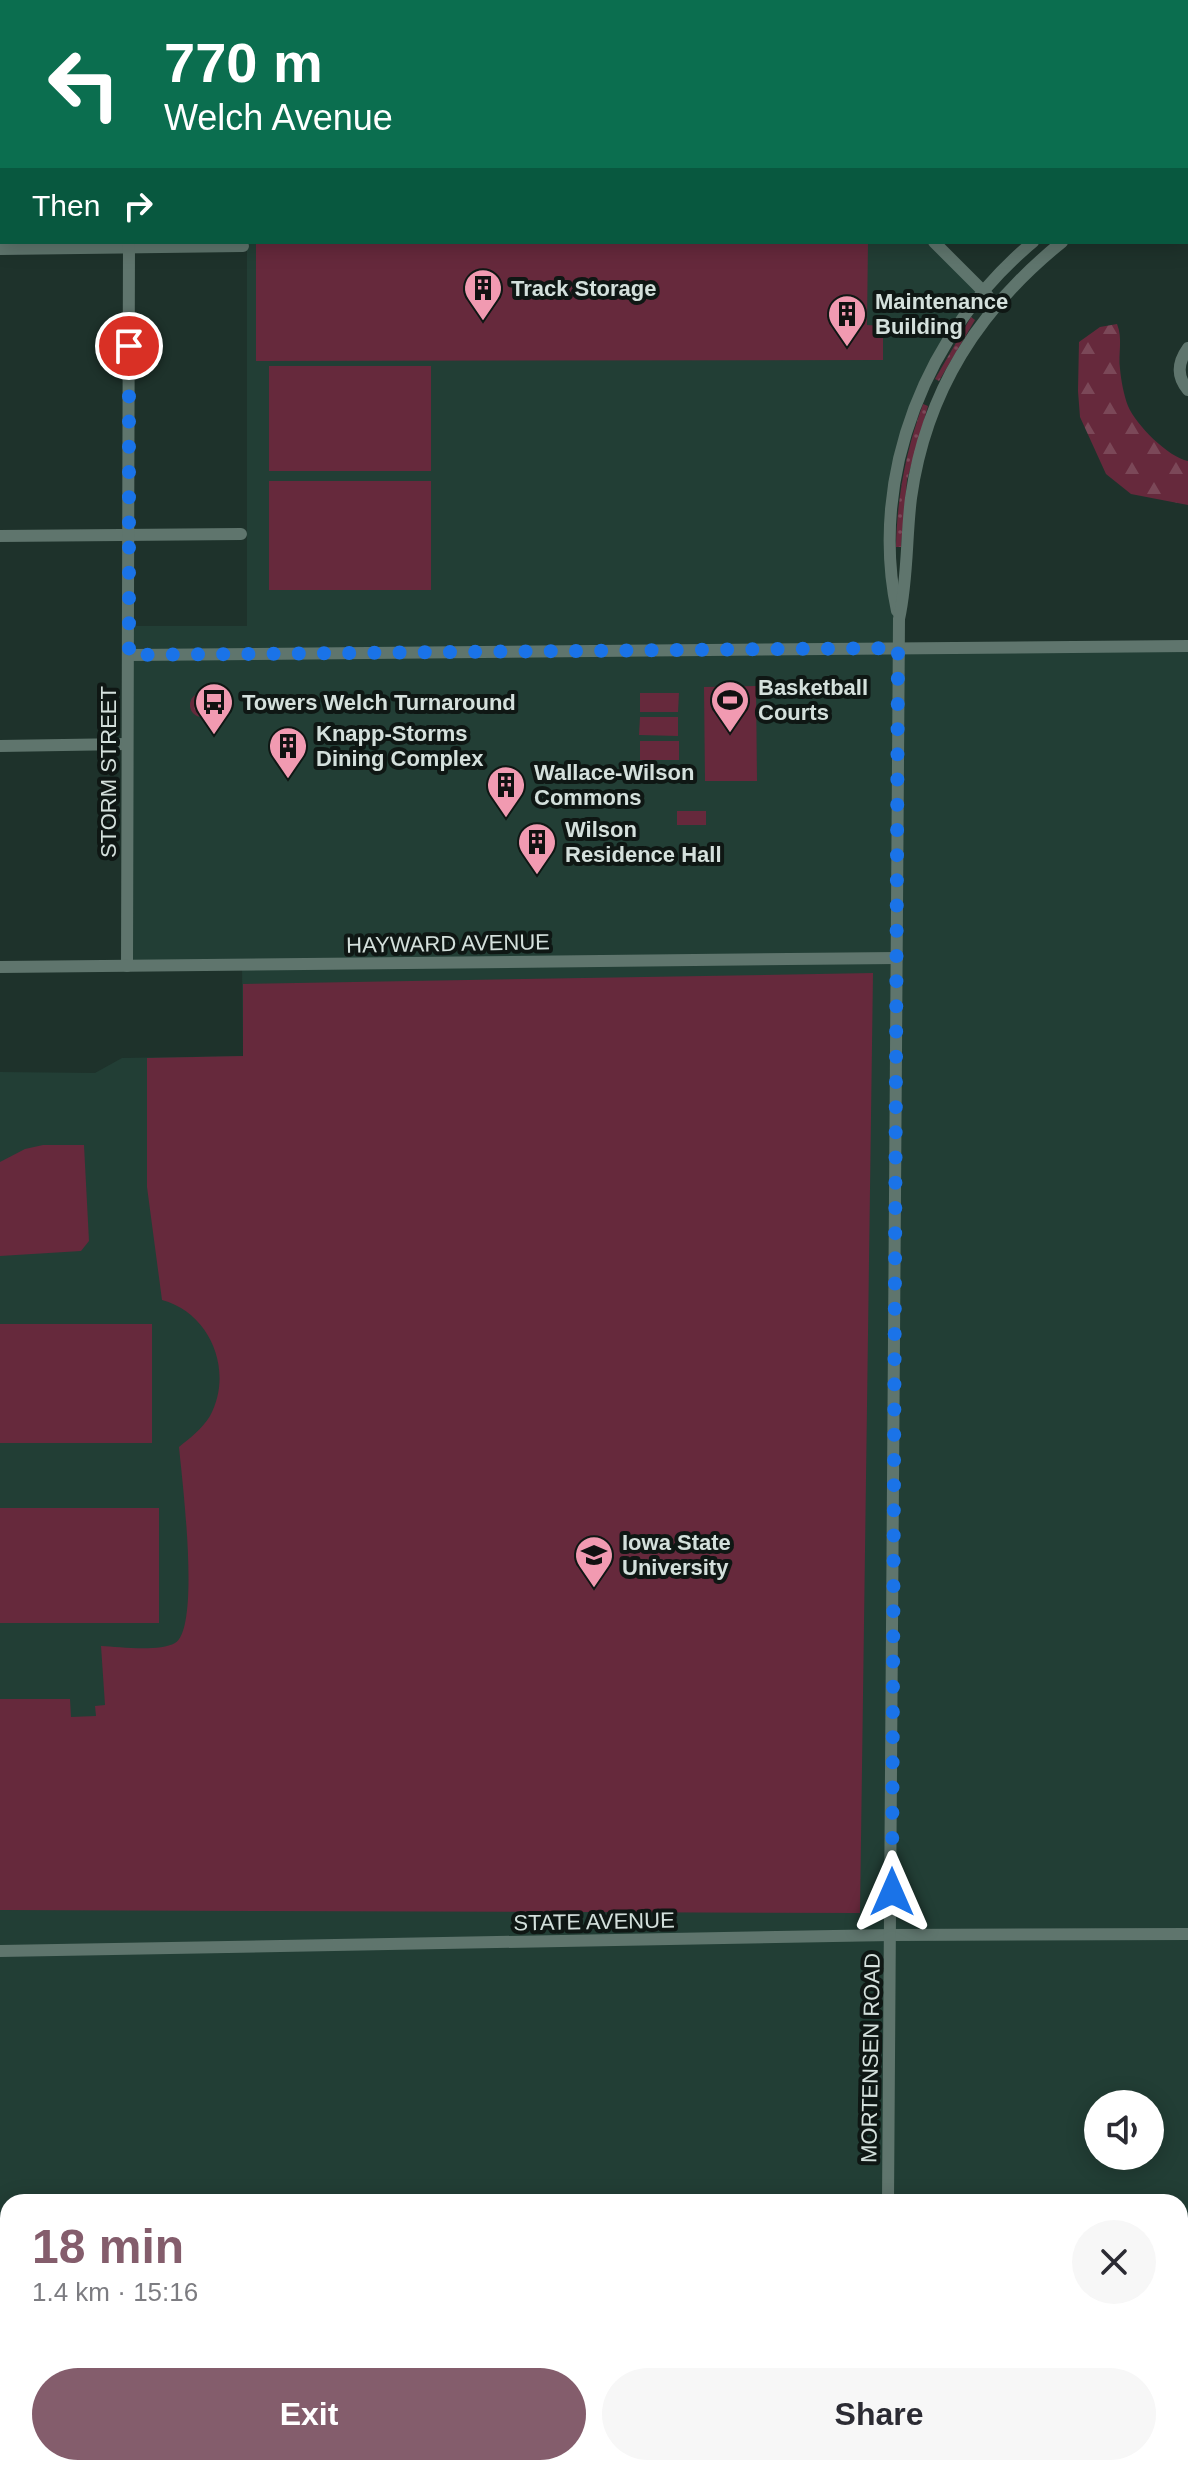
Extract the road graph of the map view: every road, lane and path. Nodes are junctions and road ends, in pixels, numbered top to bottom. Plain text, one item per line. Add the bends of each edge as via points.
1 (936, 244) edge
2 (1031, 244) edge
3 (1060, 244) edge
4 (129, 245) edge
5 (243, 246) dead end
6 (0, 249) edge
7 (983, 291) junction
8 (996, 304) junction
9 (1188, 348) edge
10 (1188, 390) edge
11 (129, 534) junction
12 (241, 534) dead end
13 (0, 536) edge
14 (899, 619) junction
15 (1188, 646) edge
16 (898, 648) junction
17 (129, 655) junction
18 (127, 744) junction
19 (0, 746) edge
20 (897, 958) junction
21 (127, 966) junction
22 (0, 967) edge
23 (1188, 1934) edge
24 (891, 1935) junction
25 (0, 1951) edge
26 (888, 2194) edge

1 - 7 street
2 - 7 street, MORTENSEN ROAD
3 - 8 street, MORTENSEN ROAD
4 - 5 street
4 - 6 street
4 - 11 street, STORM STREET
7 - 8 street
7 - 14 street, MORTENSEN ROAD via 923,387 908,428 890,531
8 - 14 street, MORTENSEN ROAD via 940,394 916,470
9 - 10 street via 1179,370
11 - 12 street
11 - 13 street
11 - 17 street, STORM STREET
14 - 16 street, MORTENSEN ROAD
15 - 16 street
16 - 17 street
16 - 20 street, MORTENSEN ROAD
17 - 18 street, STORM STREET
18 - 19 street
18 - 21 street, STORM STREET
20 - 21 street, HAYWARD AVENUE
20 - 24 street, MORTENSEN ROAD
21 - 22 street, HAYWARD AVENUE
23 - 24 street, STATE AVENUE
24 - 25 street, STATE AVENUE
24 - 26 street, MORTENSEN ROAD

